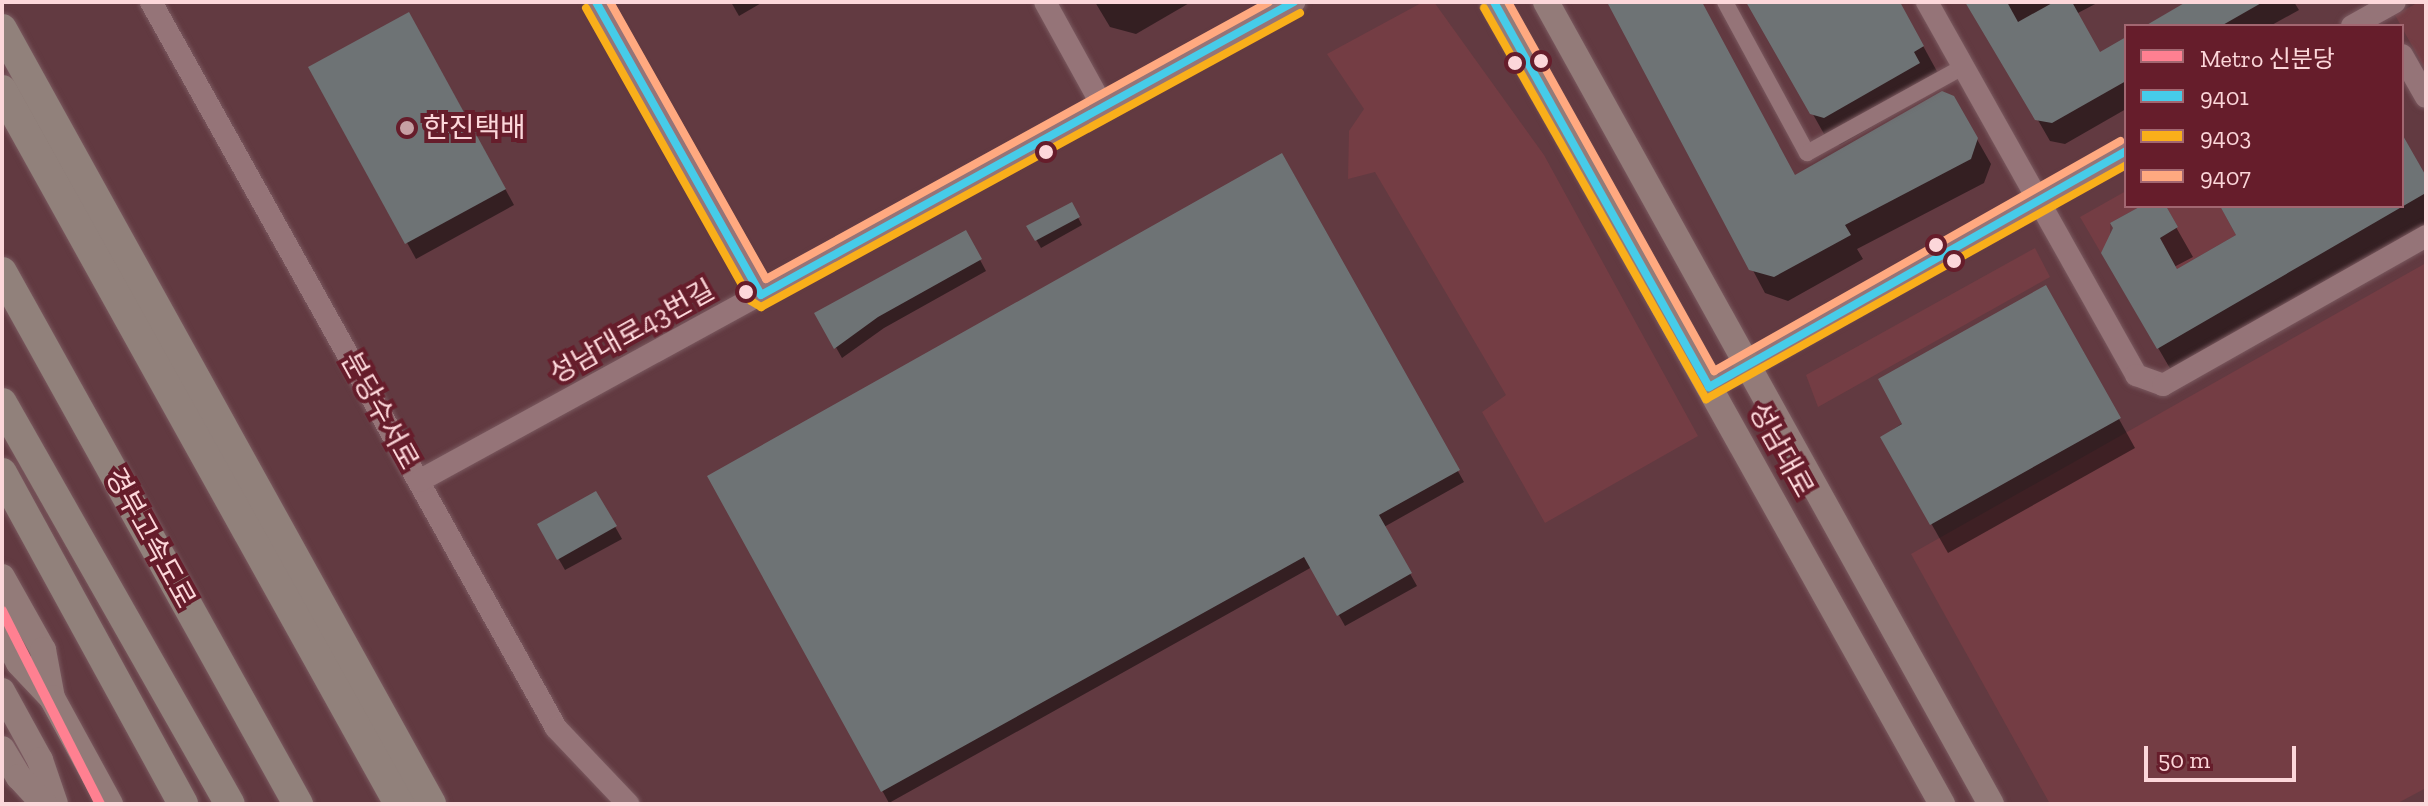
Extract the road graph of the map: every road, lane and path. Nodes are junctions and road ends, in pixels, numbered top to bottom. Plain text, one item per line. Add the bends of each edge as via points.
1 (151, 2) edge
2 (596, 2) edge
3 (1045, 2) edge
4 (1294, 2) edge
5 (1494, 2) edge
6 (1546, 2) edge
7 (1725, 2) edge
8 (1927, 2) edge
9 (2382, 10) edge
10 (2356, 24) edge
11 (2, 29) edge
12 (2404, 58) edge
13 (1963, 67) junction
14 (2, 90) edge
15 (2426, 97) edge
16 (1103, 107) junction
17 (2124, 152) edge
18 (2037, 201) junction
19 (2426, 236) edge
20 (2, 272) edge
21 (761, 295) junction
22 (1748, 366) junction
23 (1709, 387) junction
24 (2, 403) edge
25 (2, 473) edge
26 (419, 481) junction
27 (2, 577) edge
28 (2, 632) edge
29 (2, 691) edge
30 (52, 698) junction
31 (556, 728) junction
32 (2, 749) edge
33 (44, 804) edge
34 (55, 804) edge
35 (110, 804) edge
36 (183, 804) edge
37 (230, 804) edge
38 (298, 804) edge
39 (399, 804) edge
40 (431, 804) edge
41 (609, 804) edge
42 (628, 804) edge
43 (1942, 804) edge
44 (1991, 804) edge

1 - 26 street, 분당수서로
2 - 21 street
3 - 16 street
4 - 16 street, 성남대로43번길
5 - 23 main road, 성남대로
6 - 22 main road, 성남대로
7 - 13 street via 1807,153
8 - 13 street
9 - 10 street
11 - 40 highway
12 - 15 street
13 - 18 street
14 - 39 highway
16 - 21 street, 성남대로43번길
17 - 18 street
18 - 19 street via 2136,375 2163,385
18 - 22 street
20 - 38 highway, 경부고속도로
21 - 26 street, 성남대로43번길
22 - 23 street
22 - 44 main road, 성남대로
23 - 43 main road, 성남대로
24 - 37 highway
25 - 36 highway
26 - 31 street, 분당수서로
27 - 30 main road via 43,650
28 - 30 main road via 19,663
29 - 34 main road via 40,760
30 - 35 main road
31 - 41 street
31 - 42 street, 분당수서로
32 - 33 main road

